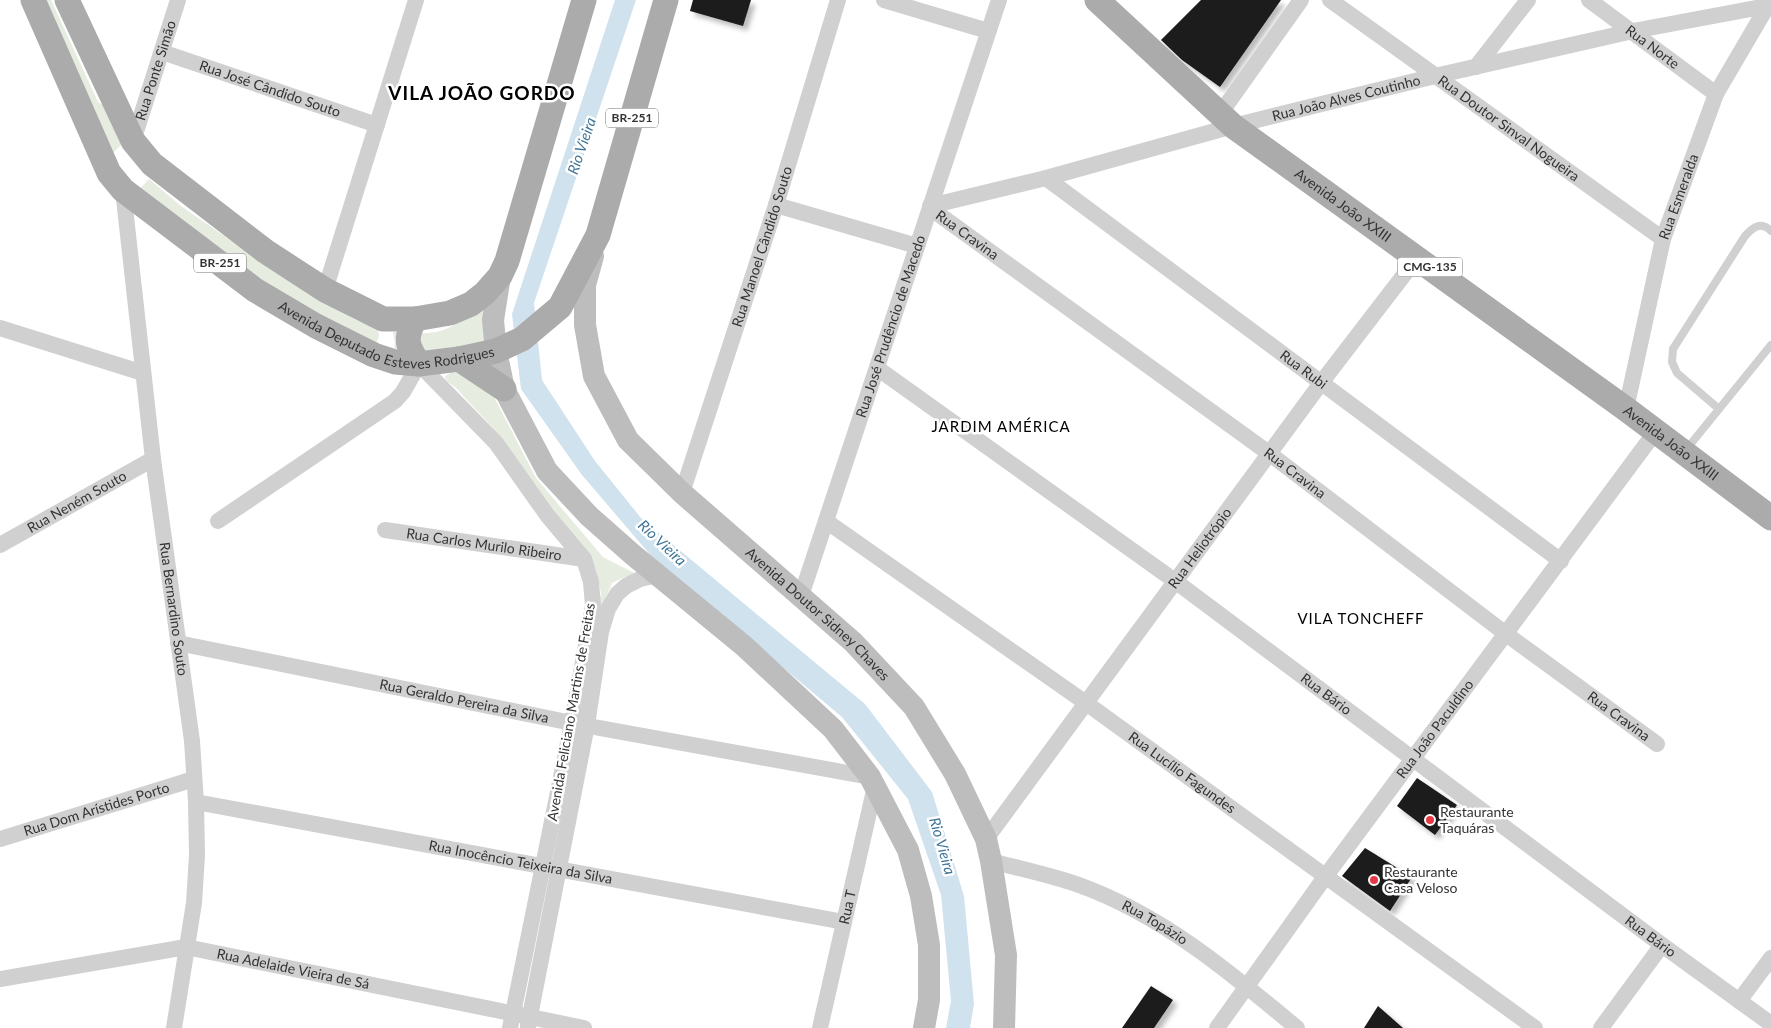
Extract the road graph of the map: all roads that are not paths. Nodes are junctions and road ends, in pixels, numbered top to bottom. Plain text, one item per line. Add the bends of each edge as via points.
1 (33, 0) edge
2 (67, 0) edge
3 (178, 0) edge
4 (416, 0) edge
5 (584, 0) edge
6 (666, 0) edge
7 (838, 0) edge
8 (884, 0) edge
9 (999, 0) edge
10 (1097, 0) edge
11 (1301, 0) edge
12 (1330, 0) edge
13 (1528, 0) edge
14 (1589, 0) edge
15 (1769, 3) edge
16 (988, 31) junction
17 (1633, 31) junction
18 (162, 52) junction
19 (1476, 67) junction
20 (1435, 76) junction
21 (1716, 94) junction
22 (1226, 120) junction
23 (377, 125) junction
24 (133, 141) junction
25 (152, 164) junction
26 (1046, 178) junction
27 (116, 182) junction
28 (776, 204) junction
29 (930, 207) junction
30 (1771, 231) edge
31 (598, 236) junction
32 (1663, 239) junction
33 (917, 246) junction
34 (1417, 258) junction
35 (500, 276) junction
36 (325, 290) junction
37 (382, 318) junction
38 (415, 319) junction
39 (0, 328) edge
40 (1771, 345) edge
41 (496, 350) junction
42 (374, 355) junction
43 (459, 359) junction
44 (419, 364) junction
45 (877, 368) junction
46 (143, 373) junction
47 (1321, 383) junction
48 (504, 389) junction
49 (1719, 409) junction
50 (1626, 410) junction
51 (1656, 431) junction
52 (1684, 452) junction
53 (1270, 454) junction
54 (153, 459) junction
55 (682, 493) junction
56 (1771, 518) edge
57 (218, 521) dead end
58 (826, 521) junction
59 (385, 530) dead end
60 (0, 545) edge
61 (584, 559) junction
62 (1561, 561) junction
63 (658, 575) junction
64 (1175, 581) junction
65 (801, 596) junction
66 (1506, 634) junction
67 (178, 643) junction
68 (1086, 703) junction
69 (579, 724) junction
70 (1657, 744) dead end
71 (1412, 760) junction
72 (194, 779) junction
73 (872, 781) junction
74 (196, 802) junction
75 (0, 838) edge
76 (986, 839) junction
77 (991, 862) junction
78 (550, 868) junction
79 (1325, 877) junction
80 (844, 922) junction
81 (1662, 945) junction
82 (186, 947) junction
83 (1771, 958) edge
84 (0, 979) edge
85 (1247, 987) junction
86 (1739, 1002) junction
87 (511, 1021) edge
88 (528, 1022) edge
89 (1771, 1024) edge
90 (174, 1028) edge
91 (584, 1028) edge
92 (820, 1028) edge
93 (924, 1028) edge
94 (1004, 1028) edge
95 (1217, 1028) edge
96 (1297, 1028) edge
97 (1535, 1028) edge
98 (1601, 1028) edge

1 - 27 main road, Avenida Deputado Esteves Rodrigues / BR-251
2 - 24 main road, Avenida Deputado Esteves Rodrigues / BR-251
3 - 18 street, Rua Ponte Simão
4 - 23 street
5 - 35 main road, Avenida Deputado Esteves Rodrigues / BR-251 via 510,252
6 - 31 main road, Avenida Deputado Esteves Rodrigues / BR-251
7 - 28 street, Rua Manoel Cândido Souto
8 - 16 street
9 - 16 street, Rua José Prudêncio de Macedo
10 - 22 main road, Avenida João XXIII / CMG-135
11 - 22 street
12 - 20 street, Rua Doutor Sinval Nogueira
13 - 19 street
14 - 17 street, Rua Norte
15 - 17 street, Rua João Alves Coutinho
15 - 21 street, Rua Esmeralda
16 - 29 street, Rua José Prudêncio de Macedo
17 - 19 street, Rua João Alves Coutinho
17 - 21 street, Rua Norte
18 - 23 street, Rua José Cândido Souto
18 - 24 street, Rua Ponte Simão
19 - 20 street, Rua João Alves Coutinho
20 - 22 street, Rua João Alves Coutinho
20 - 32 street, Rua Doutor Sinval Nogueira
21 - 32 street, Rua Esmeralda
22 - 26 street, Rua João Alves Coutinho
22 - 34 main road, Avenida João XXIII / CMG-135
23 - 36 street
24 - 25 main road, Avenida Deputado Esteves Rodrigues / BR-251
24 - 27 main road via 115,156
25 - 27 main road via 140,181
25 - 36 main road, Avenida Deputado Esteves Rodrigues / BR-251 via 265,251
26 - 29 street, Rua João Alves Coutinho
26 - 47 street, Rua Rubi
27 - 42 main road, Avenida Deputado Esteves Rodrigues / BR-251 via 255,290
27 - 46 street, Rua Bernardino Souto
28 - 33 street
28 - 55 street, Rua Manoel Cândido Souto
29 - 33 street, Rua José Prudêncio de Macedo
29 - 53 street, Rua Cravina
30 - 49 lane via 1766,226 1758,226 1745,236 1673,349 1672,362 1677,373
31 - 41 main road, Avenida Deputado Esteves Rodrigues / BR-251 via 560,307 522,339
31 - 55 main road, Avenida Doutor Sidney Chaves via 585,286 585,325 594,376 628,440
32 - 50 street, Rua Esmeralda
33 - 45 street, Rua José Prudêncio de Macedo
34 - 47 street, Rua Heliotrópio
34 - 50 main road, Avenida João XXIII / CMG-135
35 - 38 main road, Avenida Deputado Esteves Rodrigues / BR-251 via 471,304 450,313
35 - 41 main road via 493,320
36 - 37 main road, Avenida Deputado Esteves Rodrigues / BR-251
37 - 38 main road, Avenida Deputado Esteves Rodrigues / BR-251
37 - 42 main road via 387,335 382,350
38 - 44 main road via 409,330 408,346
39 - 46 street
40 - 49 lane
41 - 43 main road, Avenida Deputado Esteves Rodrigues / BR-251
41 - 48 main road
42 - 44 main road, Avenida Deputado Esteves Rodrigues / BR-251 via 395,362
43 - 44 main road, Avenida Deputado Esteves Rodrigues / BR-251
43 - 48 main road
44 - 57 street via 395,402
44 - 61 street, Avenida Feliciano Martins de Freitas via 496,443
45 - 58 street, Rua José Prudêncio de Macedo
45 - 64 street, Rua Bário
46 - 54 street, Rua Bernardino Souto
47 - 53 street, Rua Heliotrópio
47 - 62 street, Rua Rubi
48 - 63 main road via 548,471 590,516
49 - 52 lane
50 - 51 main road, Avenida João XXIII / CMG-135
51 - 52 main road, Avenida João XXIII / CMG-135
51 - 62 street, Rua João Paculdino
52 - 56 main road, Avenida João XXIII / CMG-135
53 - 64 street, Rua Heliotrópio
53 - 66 street, Rua Cravina
54 - 60 street, Rua Neném Souto
54 - 67 street, Rua Bernardino Souto
55 - 65 main road, Avenida Doutor Sidney Chaves
58 - 65 street, Rua José Prudêncio de Macedo
58 - 68 street, Rua Lucílio Fagundes
59 - 61 street, Rua Carlos Murilo Ribeiro
61 - 69 street, Avenida Feliciano Martins de Freitas via 591,582 593,606
62 - 66 street, Rua João Paculdino
63 - 69 street, Avenida Feliciano Martins de Freitas via 626,586 608,609
63 - 73 main road via 744,646 832,729
64 - 68 street, Rua Heliotrópio
64 - 71 street, Rua Bário
65 - 76 main road, Avenida Doutor Sidney Chaves via 852,642 914,707 955,774
66 - 70 street, Rua Cravina
66 - 71 street, Rua João Paculdino
67 - 69 street, Rua Geraldo Pereira da Silva
67 - 72 street, Rua Bernardino Souto
68 - 76 street, Rua Heliotrópio
68 - 79 street, Rua Lucílio Fagundes
69 - 73 street, Rua Geraldo Pereira da Silva
69 - 78 street, Avenida Feliciano Martins de Freitas
71 - 79 street, Rua João Paculdino
71 - 81 street, Rua Bário
72 - 74 street, Rua Bernardino Souto
72 - 75 street, Rua Dom Arístides Porto
73 - 80 street, Rua T
73 - 93 main road via 908,850 922,896 929,945 930,1000
74 - 78 street, Rua Inocêncio Teixeira da Silva
74 - 82 street, Rua Bernardino Souto via 194,903
76 - 77 main road, Avenida Doutor Sidney Chaves
77 - 85 street, Rua Topázio via 1046,874 1120,902 1182,938
77 - 94 main road, Avenida Doutor Sidney Chaves via 1006,955
78 - 80 street, Rua Inocêncio Teixeira da Silva
78 - 87 street, Avenida Feliciano Martins de Freitas
78 - 88 street, Avenida Feliciano Martins de Freitas
79 - 85 street, Rua João Paculdino
79 - 97 street, Rua Lucílio Fagundes
80 - 92 street, Rua T
81 - 86 street, Rua Bário
81 - 98 street
82 - 84 street, Rua Adelaide Vieira de Sá
82 - 87 street, Rua Adelaide Vieira de Sá
82 - 90 street, Rua Bernardino Souto
83 - 86 street
85 - 95 street, Rua João Paculdino
85 - 96 street, Rua Topázio
86 - 89 street, Rua Bário
87 - 88 street, Rua Adelaide Vieira de Sá
88 - 91 street, Rua Adelaide Vieira de Sá

